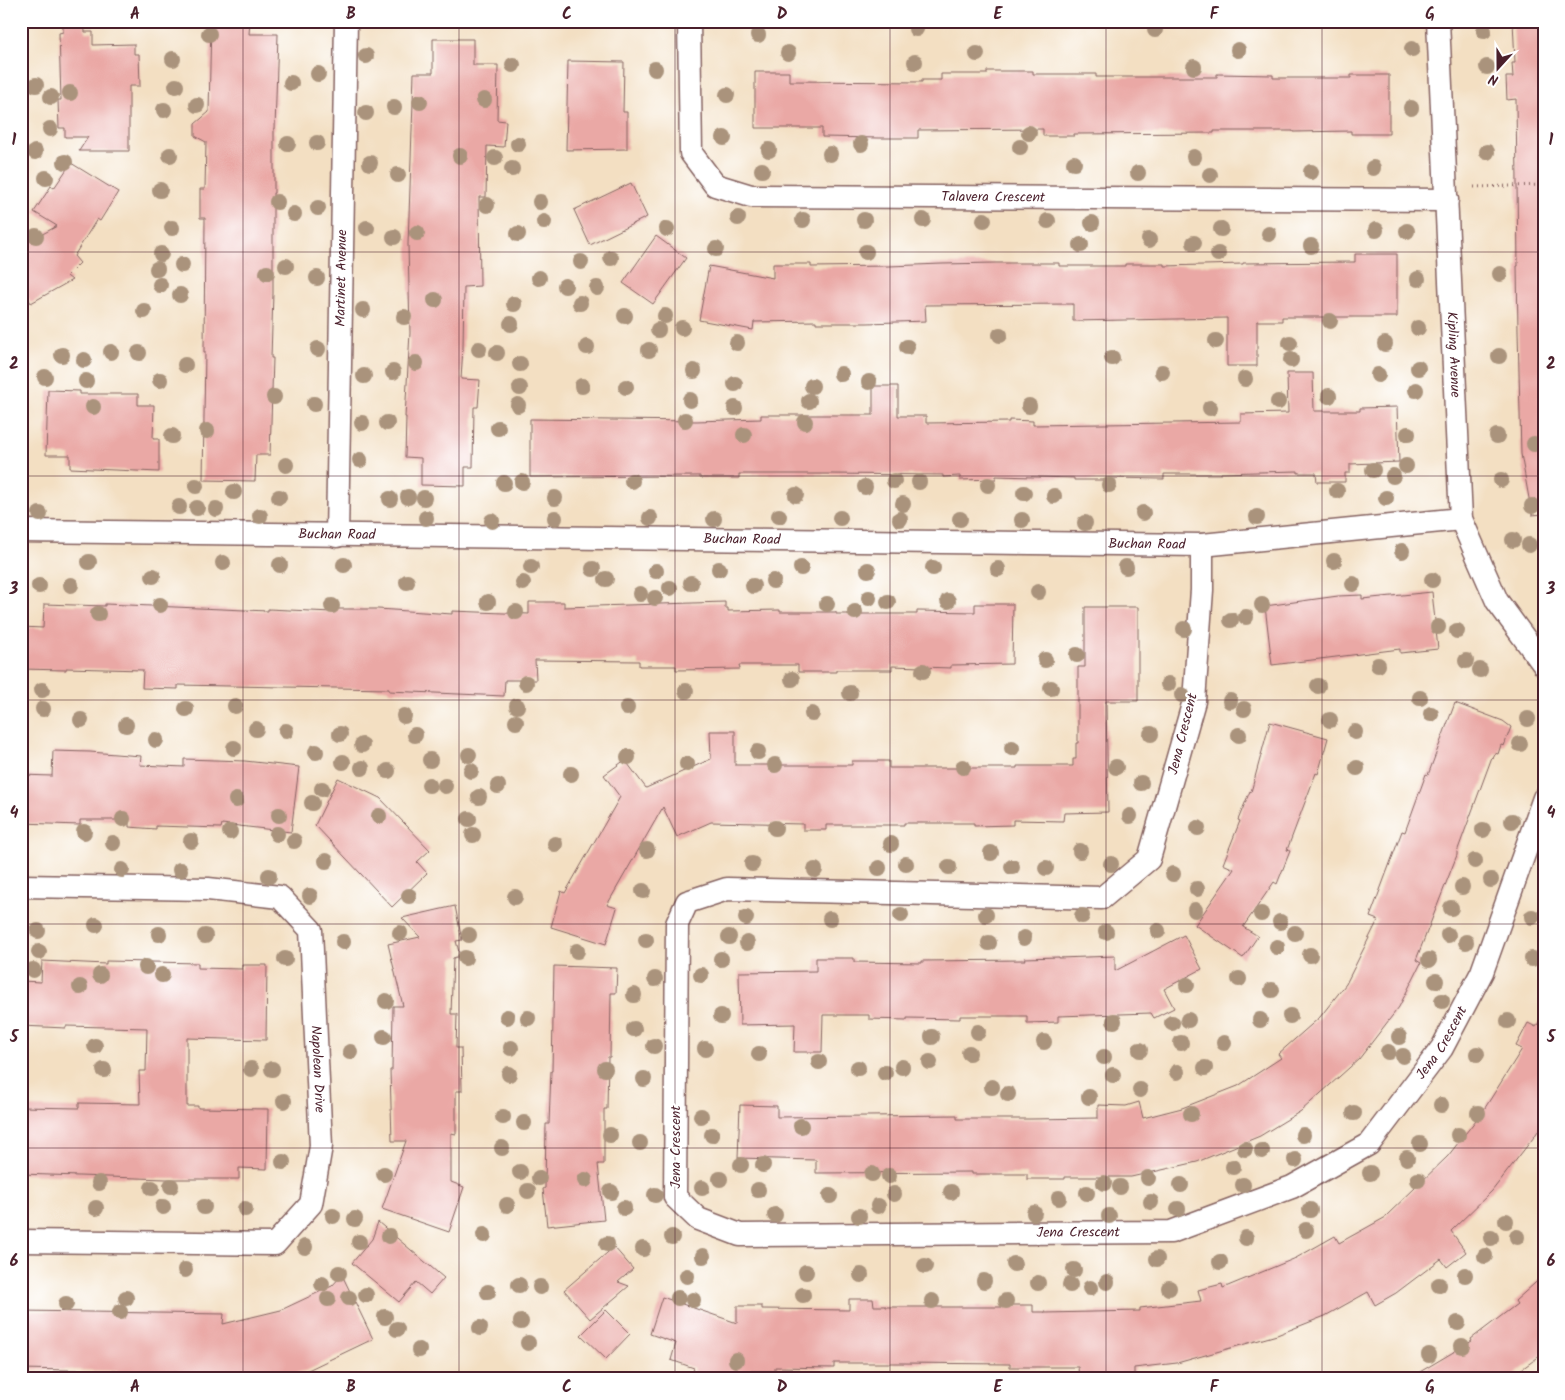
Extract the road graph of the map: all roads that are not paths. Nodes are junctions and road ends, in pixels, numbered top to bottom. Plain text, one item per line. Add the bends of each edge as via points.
1 (346, 21) edge
2 (689, 21) edge
3 (1438, 21) edge
4 (1447, 200) junction
5 (1461, 519) junction
6 (21, 531) edge
7 (337, 536) junction
8 (1202, 545) junction
9 (1544, 665) edge
10 (1544, 798) edge
11 (21, 886) edge
12 (21, 1241) edge

1 - 7 street, Martinet Avenue
2 - 4 street, Talavera Crescent via 691,153 715,184 752,196
3 - 4 street, Kipling Avenue
4 - 5 street, Kipling Avenue
5 - 8 street, Buchan Road
5 - 9 street, Kipling Avenue via 1497,601
6 - 7 street, Buchan Road
7 - 8 street, Buchan Road
8 - 10 street, Jena Crescent via 1194,701 1149,860 1102,898 727,889 687,902 677,924 676,1197 698,1219 740,1235 1171,1232 1292,1187 1369,1144 1442,1048 1482,972
11 - 12 street, Napolean Drive via 208,889 280,897 311,930 321,1146 311,1204 275,1244

